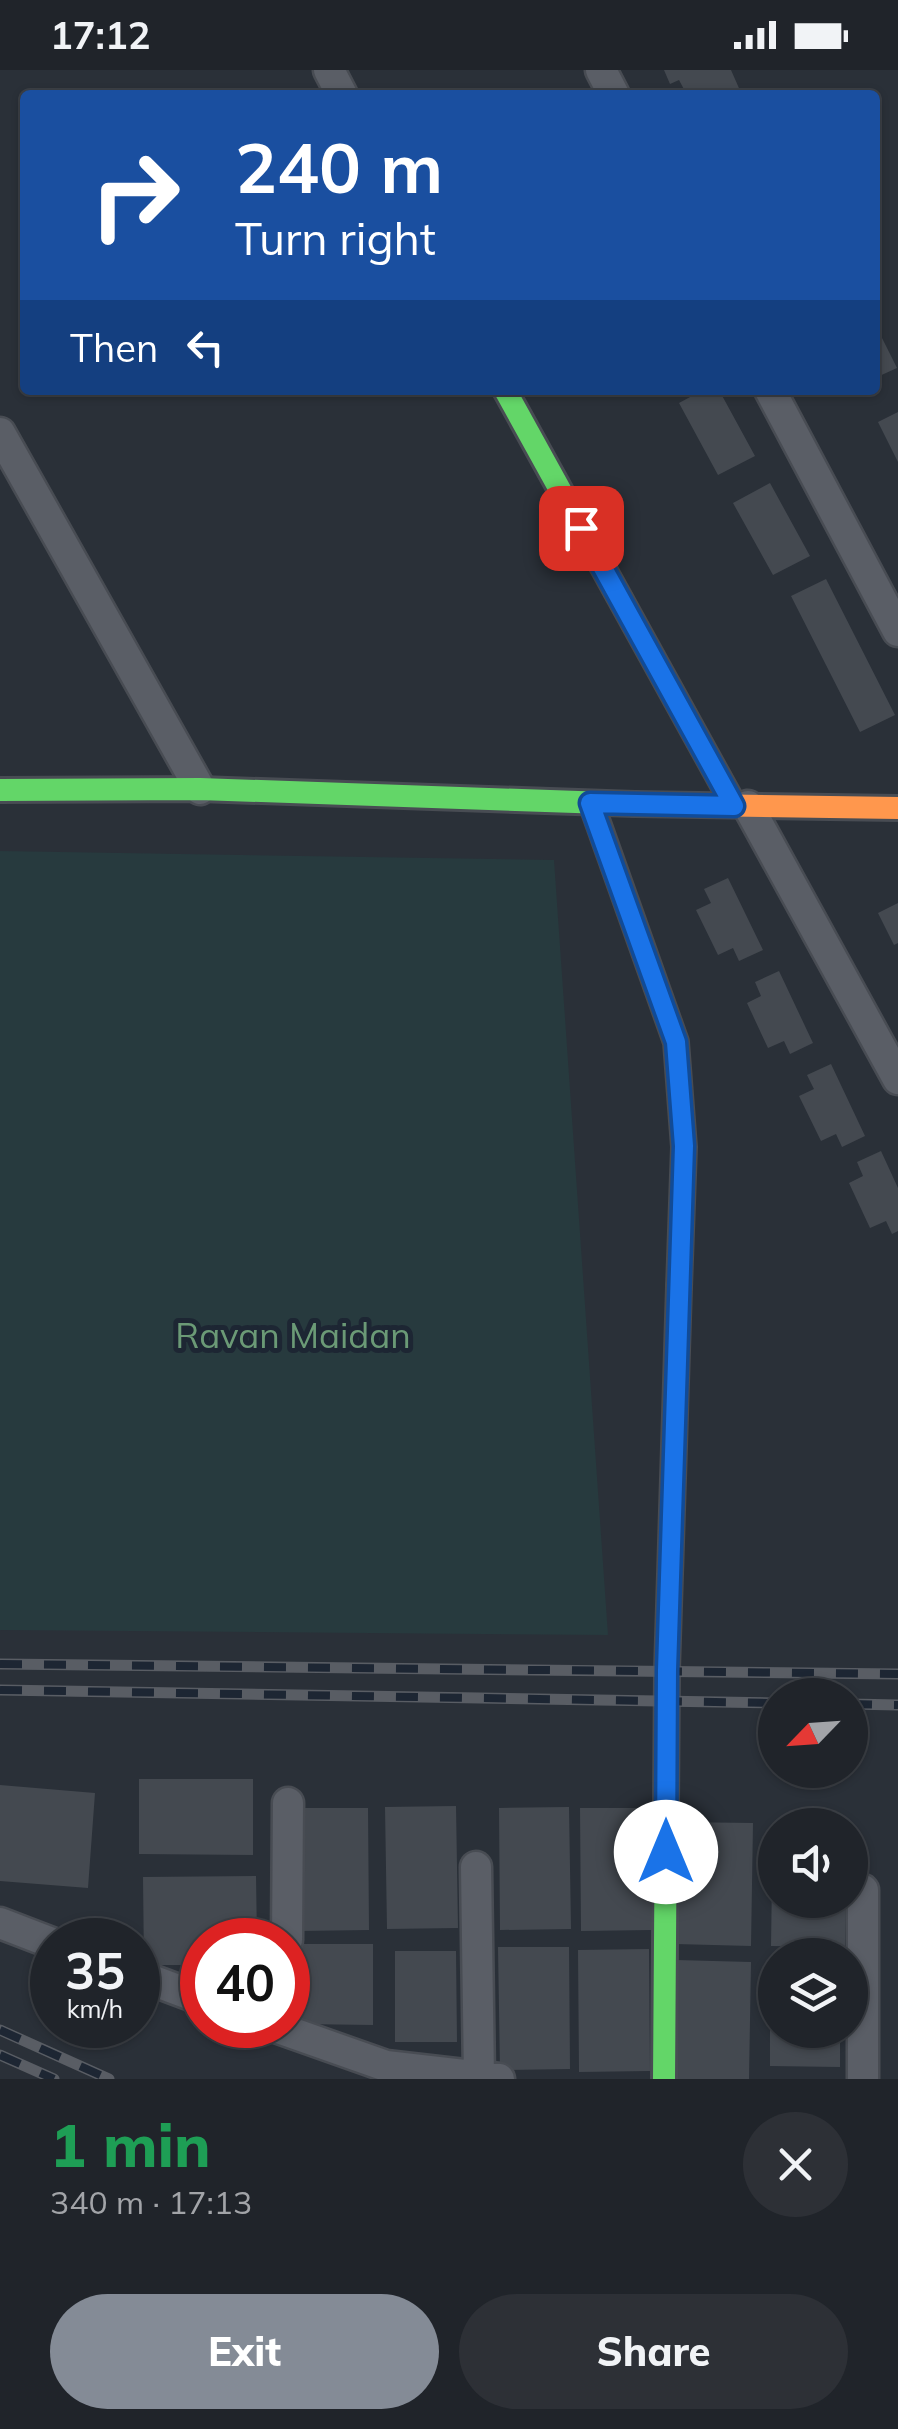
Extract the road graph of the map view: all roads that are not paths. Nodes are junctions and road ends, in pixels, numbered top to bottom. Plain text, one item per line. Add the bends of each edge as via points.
1 (508, 395) edge
2 (773, 395) edge
3 (0, 433) edge
4 (898, 631) edge
5 (200, 789) junction
6 (0, 790) edge
7 (590, 803) junction
8 (741, 806) junction
9 (898, 808) edge
10 (898, 1079) edge
11 (288, 1803) dead end
12 (476, 1866) dead end
13 (287, 1918) edge
14 (863, 1918) edge
15 (0, 1922) edge
16 (30, 1934) edge
17 (310, 2039) edge
18 (333, 2048) junction
19 (489, 2078) edge
20 (363, 2079) edge
21 (664, 2079) edge
22 (862, 2079) edge

1 - 8 street
2 - 4 street
3 - 5 street
5 - 6 street
5 - 7 street
7 - 8 street
7 - 21 street via 676,1042 684,1146 667,1670
8 - 9 street
8 - 10 street
11 - 13 street
12 - 19 street
14 - 22 street
15 - 16 street
17 - 18 street
18 - 19 street via 386,2066
18 - 20 street

